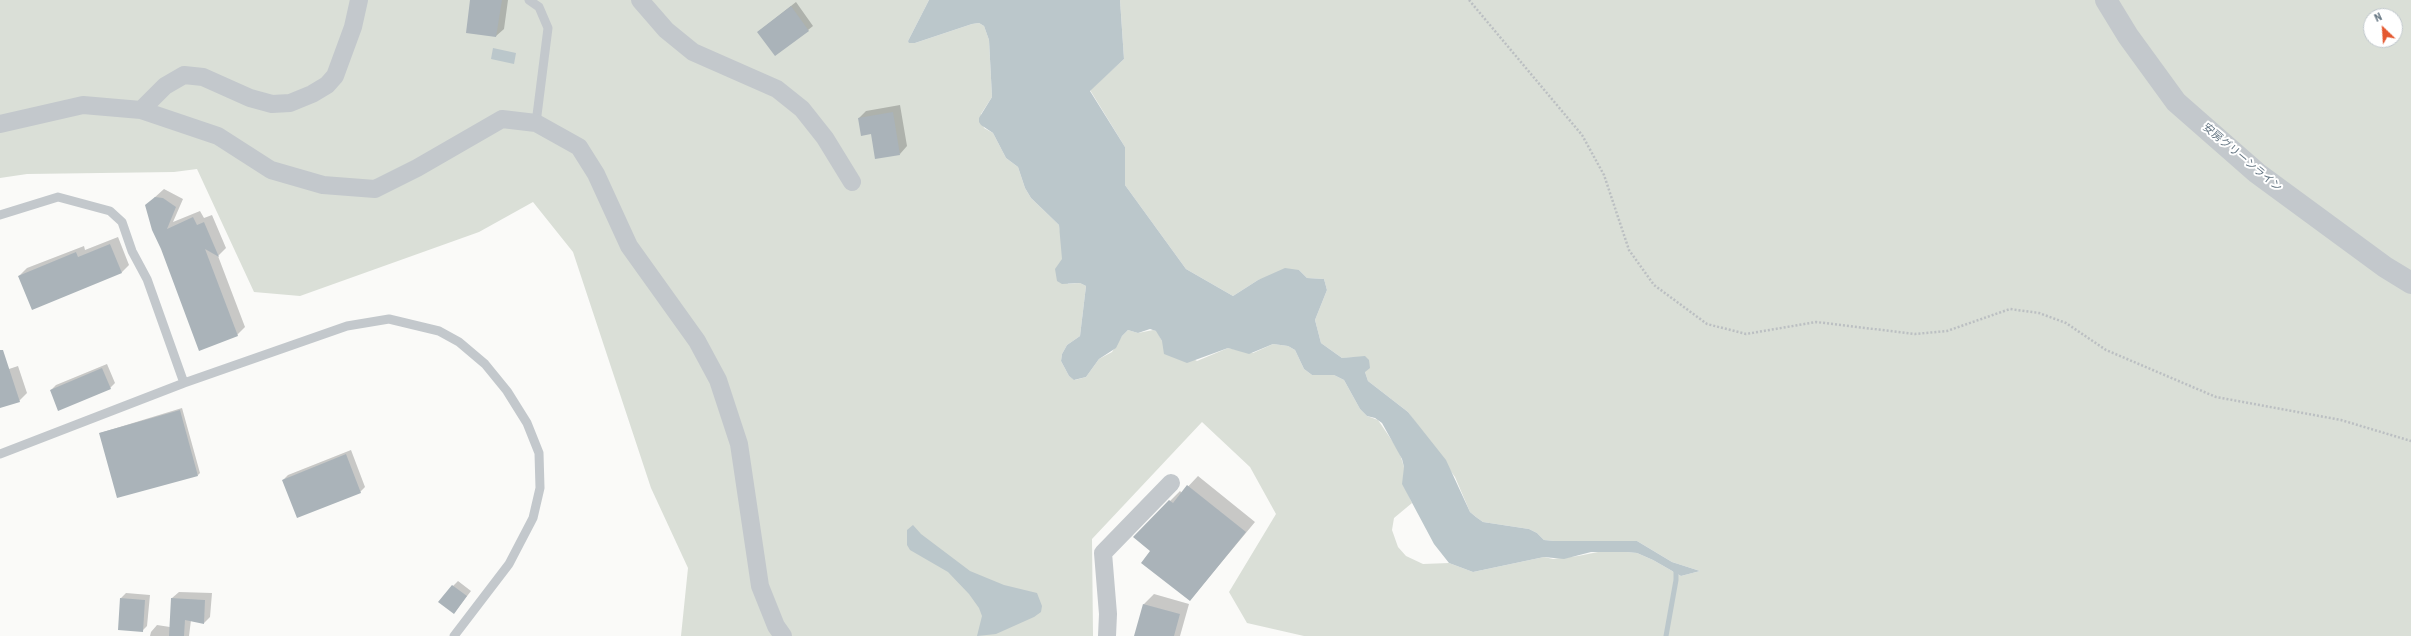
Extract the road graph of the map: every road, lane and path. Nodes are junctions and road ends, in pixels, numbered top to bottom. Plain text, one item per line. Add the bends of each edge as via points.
1 (359, 0) edge
2 (529, 0) edge
3 (640, 0) edge
4 (1469, 0) edge
5 (2106, 0) edge
6 (141, 110) junction
7 (536, 123) junction
8 (0, 124) edge
9 (852, 182) dead end
10 (0, 215) edge
11 (2411, 283) edge
12 (184, 383) junction
13 (2411, 441) edge
14 (0, 454) edge
15 (1171, 483) dead end
16 (454, 636) edge
17 (783, 636) edge
18 (1107, 636) edge

1 - 6 street via 353,27 335,76 327,86 312,94 290,103 272,104 250,98 203,77 184,75 165,86
2 - 7 lane via 539,7 548,28
3 - 9 street via 666,30 694,52 777,89 802,109 825,138
4 - 13 path via 1582,135 1604,175 1628,250 1654,286 1707,324 1746,334 1816,322 1915,334 1947,331 2010,309 2038,313 2066,323 2106,350 2216,397 2341,420
5 - 11 street, 安房グリーンライン via 2128,36 2176,102 2257,173 2385,267
6 - 7 street via 218,136 271,170 323,185 375,189 502,119
6 - 8 street via 82,105
7 - 17 street via 579,147 596,174 629,246 697,342 718,380 740,444 760,586 776,626
10 - 12 lane via 58,197 82,202 114,214 122,222 132,251 147,279
12 - 14 lane
12 - 16 lane via 347,326 389,319 439,331 459,342 485,364 507,391 526,423 539,453 540,488 533,518 509,564
15 - 18 street via 1103,554 1108,614

